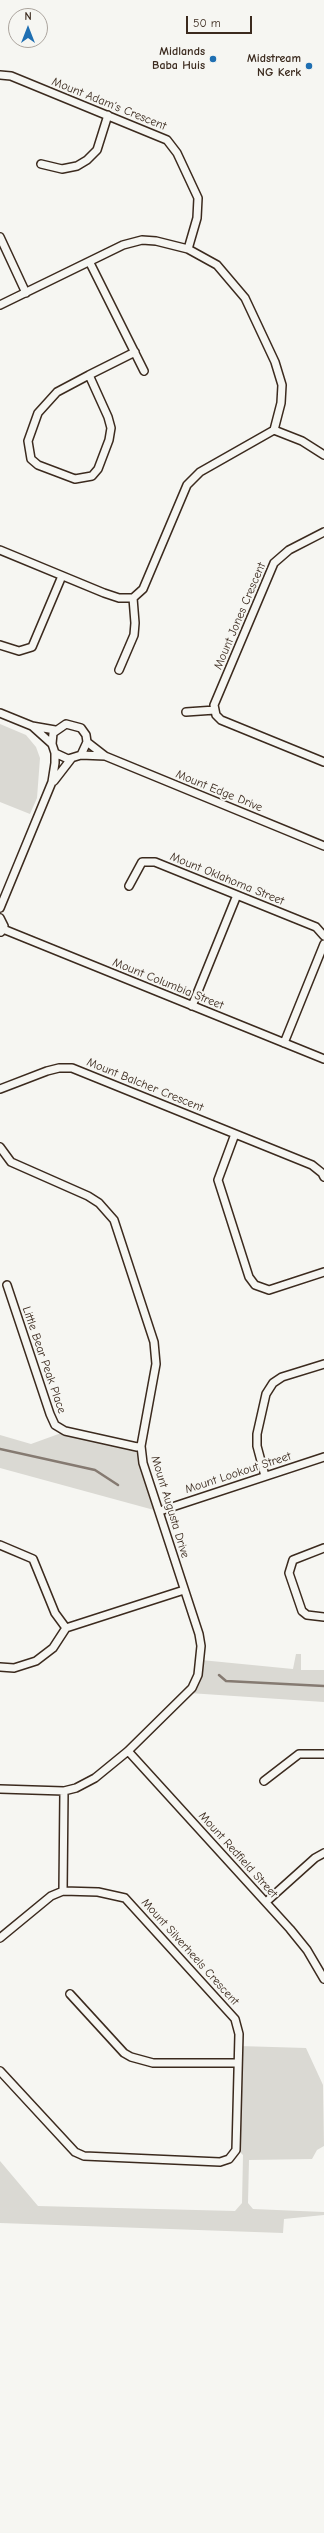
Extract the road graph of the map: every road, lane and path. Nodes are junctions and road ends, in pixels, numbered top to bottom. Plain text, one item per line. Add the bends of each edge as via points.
1 (0, 74) edge
2 (108, 115) junction
3 (41, 164) dead end
4 (0, 237) edge
5 (188, 249) junction
6 (90, 263) junction
7 (26, 293) junction
8 (0, 305) edge
9 (135, 352) junction
10 (144, 371) dead end
11 (89, 375) junction
12 (274, 430) junction
13 (324, 455) edge
14 (324, 532) edge
15 (0, 550) edge
16 (62, 576) junction
17 (133, 598) junction
18 (0, 645) edge
19 (119, 670) dead end
20 (215, 710) junction
21 (186, 712) dead end
22 (0, 713) edge
23 (32, 726) junction
24 (55, 730) junction
25 (87, 742) junction
26 (52, 744) junction
27 (55, 753) junction
28 (81, 755) junction
29 (105, 756) junction
30 (71, 759) junction
31 (324, 762) edge
32 (52, 782) junction
33 (324, 846) edge
34 (129, 886) dead end
35 (237, 895) junction
36 (0, 908) edge
37 (0, 918) edge
38 (2, 931) edge
39 (324, 936) edge
40 (324, 944) edge
41 (192, 1006) junction
42 (284, 1042) junction
43 (324, 1059) edge
44 (0, 1089) edge
45 (235, 1134) junction
46 (0, 1147) edge
47 (324, 1177) edge
48 (324, 1272) edge
49 (6, 1285) dead end
50 (324, 1364) edge
51 (141, 1446) junction
52 (324, 1457) edge
53 (265, 1476) junction
54 (160, 1511) junction
55 (0, 1545) edge
56 (324, 1548) edge
57 (184, 1590) junction
58 (324, 1618) edge
59 (66, 1628) junction
60 (0, 1667) edge
61 (128, 1751) junction
62 (324, 1754) edge
63 (264, 1781) dead end
64 (0, 1788) edge
65 (64, 1791) junction
66 (324, 1853) edge
67 (63, 1892) junction
68 (266, 1902) junction
69 (1, 1933) edge
70 (324, 1979) edge
71 (70, 1994) dead end
72 (238, 2063) junction
73 (0, 2071) edge

1 - 2 street, Mount Adam's Crescent via 11,76
2 - 3 street via 97,150 87,160 77,166 62,169
2 - 5 street, Mount Adam's Crescent via 159,135 167,140 177,153 198,198 197,218
4 - 7 street
5 - 6 street via 142,240 123,245
5 - 12 street via 217,265 235,284 245,298 262,333 282,385 281,403
6 - 7 street
6 - 9 street
7 - 8 street
9 - 10 street
9 - 11 street
11 - 11 street via 57,392 47,401 38,413 28,441 31,458 38,465 75,479 92,476 98,469 111,428
12 - 13 street via 302,441
12 - 17 street via 192,479 143,589
14 - 20 street, Mount Jones Crescent via 289,550 274,563 215,701
15 - 16 street
16 - 17 street via 119,598
16 - 18 street via 32,647 18,651
17 - 19 street via 134,635
20 - 21 street
20 - 31 street via 221,720
22 - 23 street, Mount Edge Drive
23 - 24 street, Mount Edge Drive
23 - 26 street, Mount Edge Drive
24 - 25 street, Mount Edge Drive via 66,724 74,724 84,731
24 - 26 street
25 - 28 street
25 - 29 street, Mount Edge Drive
26 - 27 street, Mount Edge Drive
27 - 30 street
27 - 32 street
28 - 29 street, Mount Edge Drive
28 - 30 street, Mount Edge Drive
29 - 33 street, Mount Edge Drive
30 - 32 street
32 - 36 street
34 - 35 street, Mount Oklahoma Street via 140,864 146,861
35 - 39 street, Mount Oklahoma Street via 316,927
35 - 41 street
37 - 38 street via 3,922
38 - 41 street, Mount Columbia Street
40 - 42 street
41 - 42 street, Mount Columbia Street
42 - 43 street, Mount Columbia Street
44 - 45 street, Mount Balcher Crescent via 59,1068 72,1068
45 - 47 street, Mount Balcher Crescent via 312,1165
45 - 48 street via 218,1180 249,1277 255,1285 269,1290
46 - 51 street, Mount Augusta Drive via 11,1162 88,1196 99,1203 114,1220 154,1342 156,1364
49 - 51 street, Little Bear Peak Place via 55,1425 64,1431
50 - 53 street via 282,1377 273,1383 266,1394 257,1434 257,1446
51 - 54 street, Mount Augusta Drive via 147,1477
52 - 53 street, Mount Lookout Street
53 - 54 street, Mount Lookout Street
54 - 57 street, Mount Augusta Drive
55 - 59 street via 33,1559 55,1613
56 - 58 street via 293,1560 289,1573 302,1611 307,1615
57 - 59 street
57 - 61 street, Mount Augusta Drive via 200,1639 196,1681 187,1694
59 - 60 street via 53,1648 36,1661 14,1668
61 - 65 street, Mount Augusta Drive via 95,1778
61 - 68 street, Mount Redfield Street
62 - 63 street via 299,1754 290,1758
64 - 65 street, Mount Augusta Drive
65 - 67 street
66 - 68 street
67 - 69 street via 52,1896
67 - 72 street, Mount Silverheels Crescent via 116,1895 125,1898 232,2015 238,2028
68 - 70 street, Mount Redfield Street via 307,1950
71 - 72 street via 124,2053 131,2057 153,2062
72 - 73 street, Mount Silverheels Crescent via 236,2150 229,2159 220,2162 84,2156 75,2152

